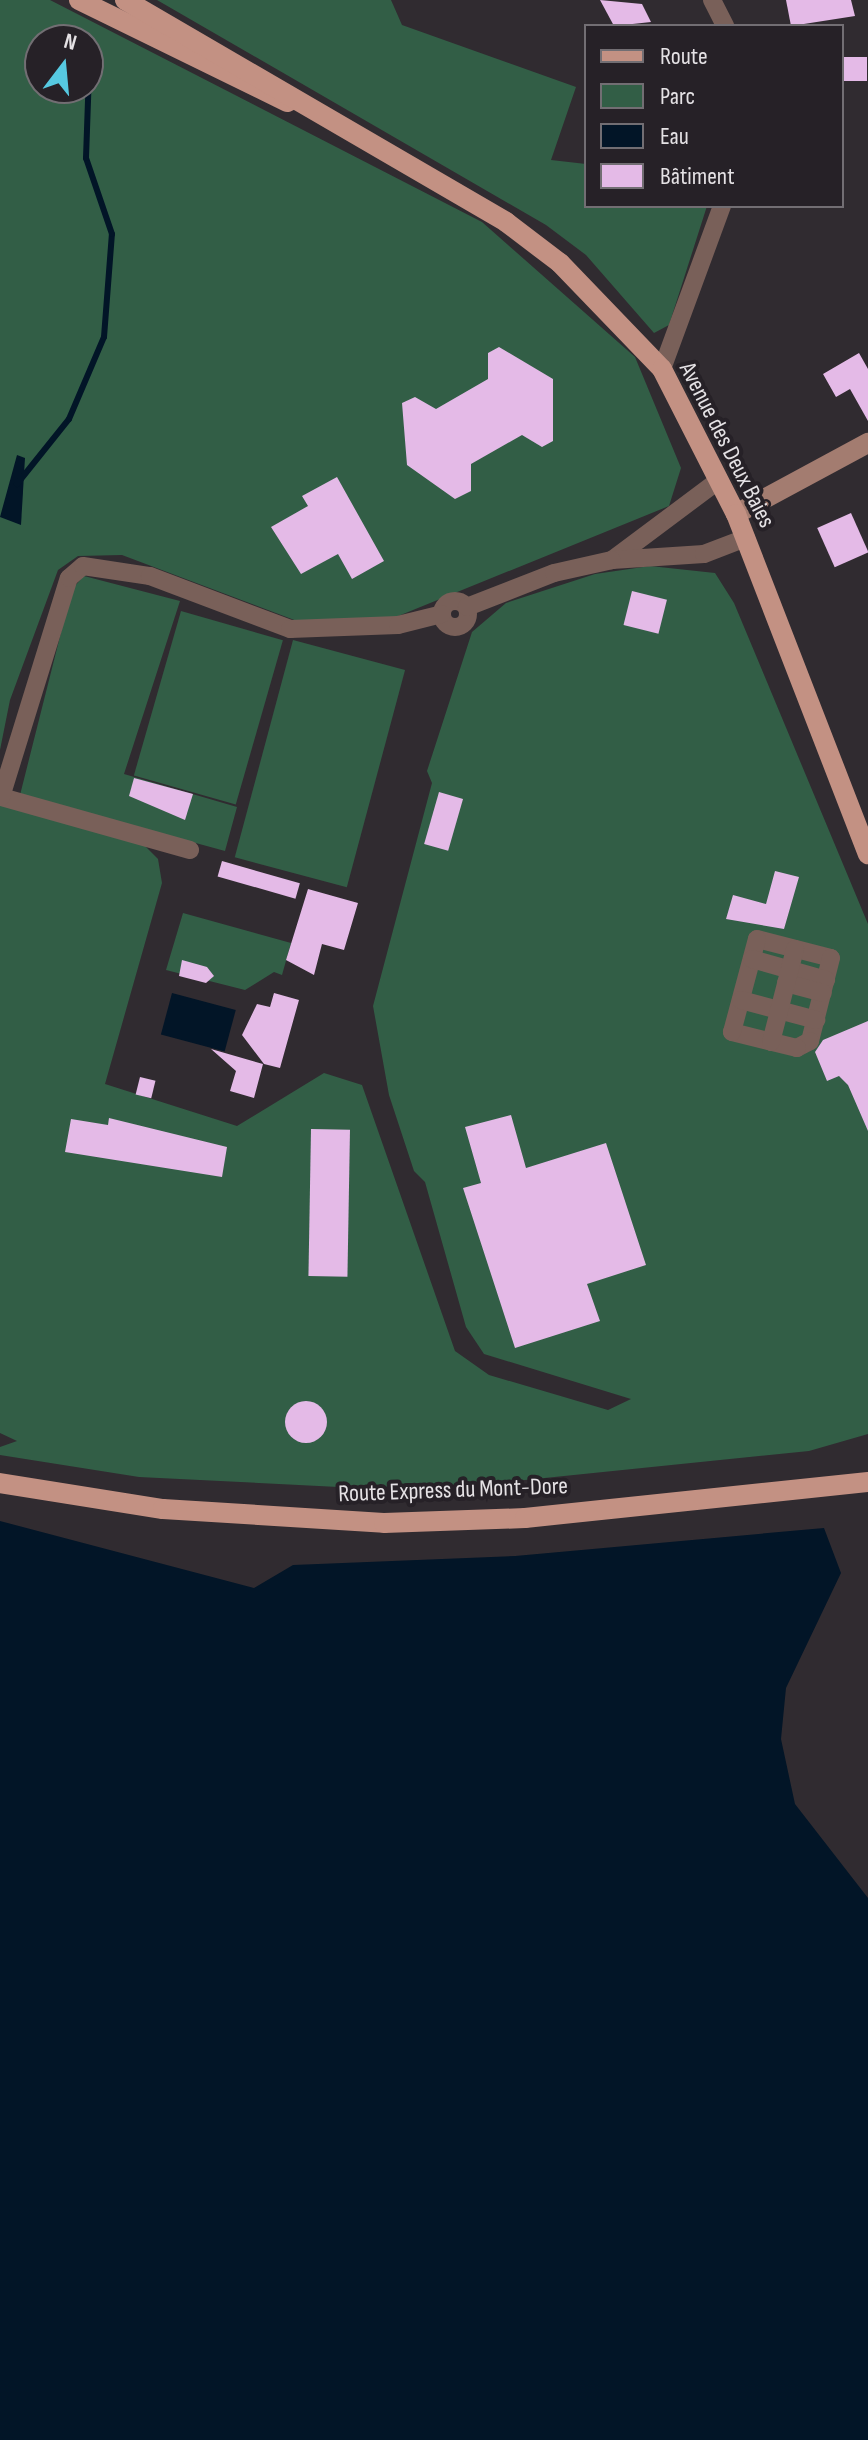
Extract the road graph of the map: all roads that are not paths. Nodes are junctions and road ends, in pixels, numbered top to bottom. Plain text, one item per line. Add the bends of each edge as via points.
1 (79, 0) edge
2 (125, 0) edge
3 (712, 0) edge
4 (724, 24) edge
5 (406, 158) junction
6 (721, 208) edge
7 (662, 369) junction
8 (868, 443) edge
9 (719, 480) junction
10 (736, 514) junction
11 (746, 538) junction
12 (612, 560) junction
13 (866, 841) edge
14 (190, 850) dead end
15 (795, 949) junction
16 (752, 959) junction
17 (788, 976) junction
18 (824, 986) junction
19 (741, 1000) junction
20 (778, 1010) junction
21 (816, 1020) junction
22 (747, 1036) junction
23 (771, 1042) junction
24 (0, 1483) edge
25 (866, 1483) edge

1 - 5 main road, Avenue des Deux Baies
2 - 5 main road, Avenue des Deux Baies
3 - 4 street
5 - 7 main road, Avenue des Deux Baies via 560,263
6 - 7 street
7 - 9 main road, Avenue des Deux Baies
8 - 10 street
9 - 10 main road, Avenue des Deux Baies
9 - 12 street
10 - 11 main road, Avenue des Deux Baies
11 - 12 street via 704,554
11 - 13 main road, Avenue des Deux Baies
12 - 14 street via 467,607 461,627 448,625 442,614 398,625 290,629 150,576 83,566 69,578 1,797
15 - 16 street via 757,939
15 - 17 street
15 - 18 street via 831,958
16 - 17 street
16 - 19 street
17 - 18 street
17 - 20 street
18 - 21 street
19 - 20 street
19 - 22 street via 732,1032
20 - 21 street
20 - 22 street
20 - 23 street
21 - 23 street via 810,1041 797,1048
22 - 23 street
24 - 25 main road, Route Express du Mont-Dore via 163,1509 384,1523 525,1518

